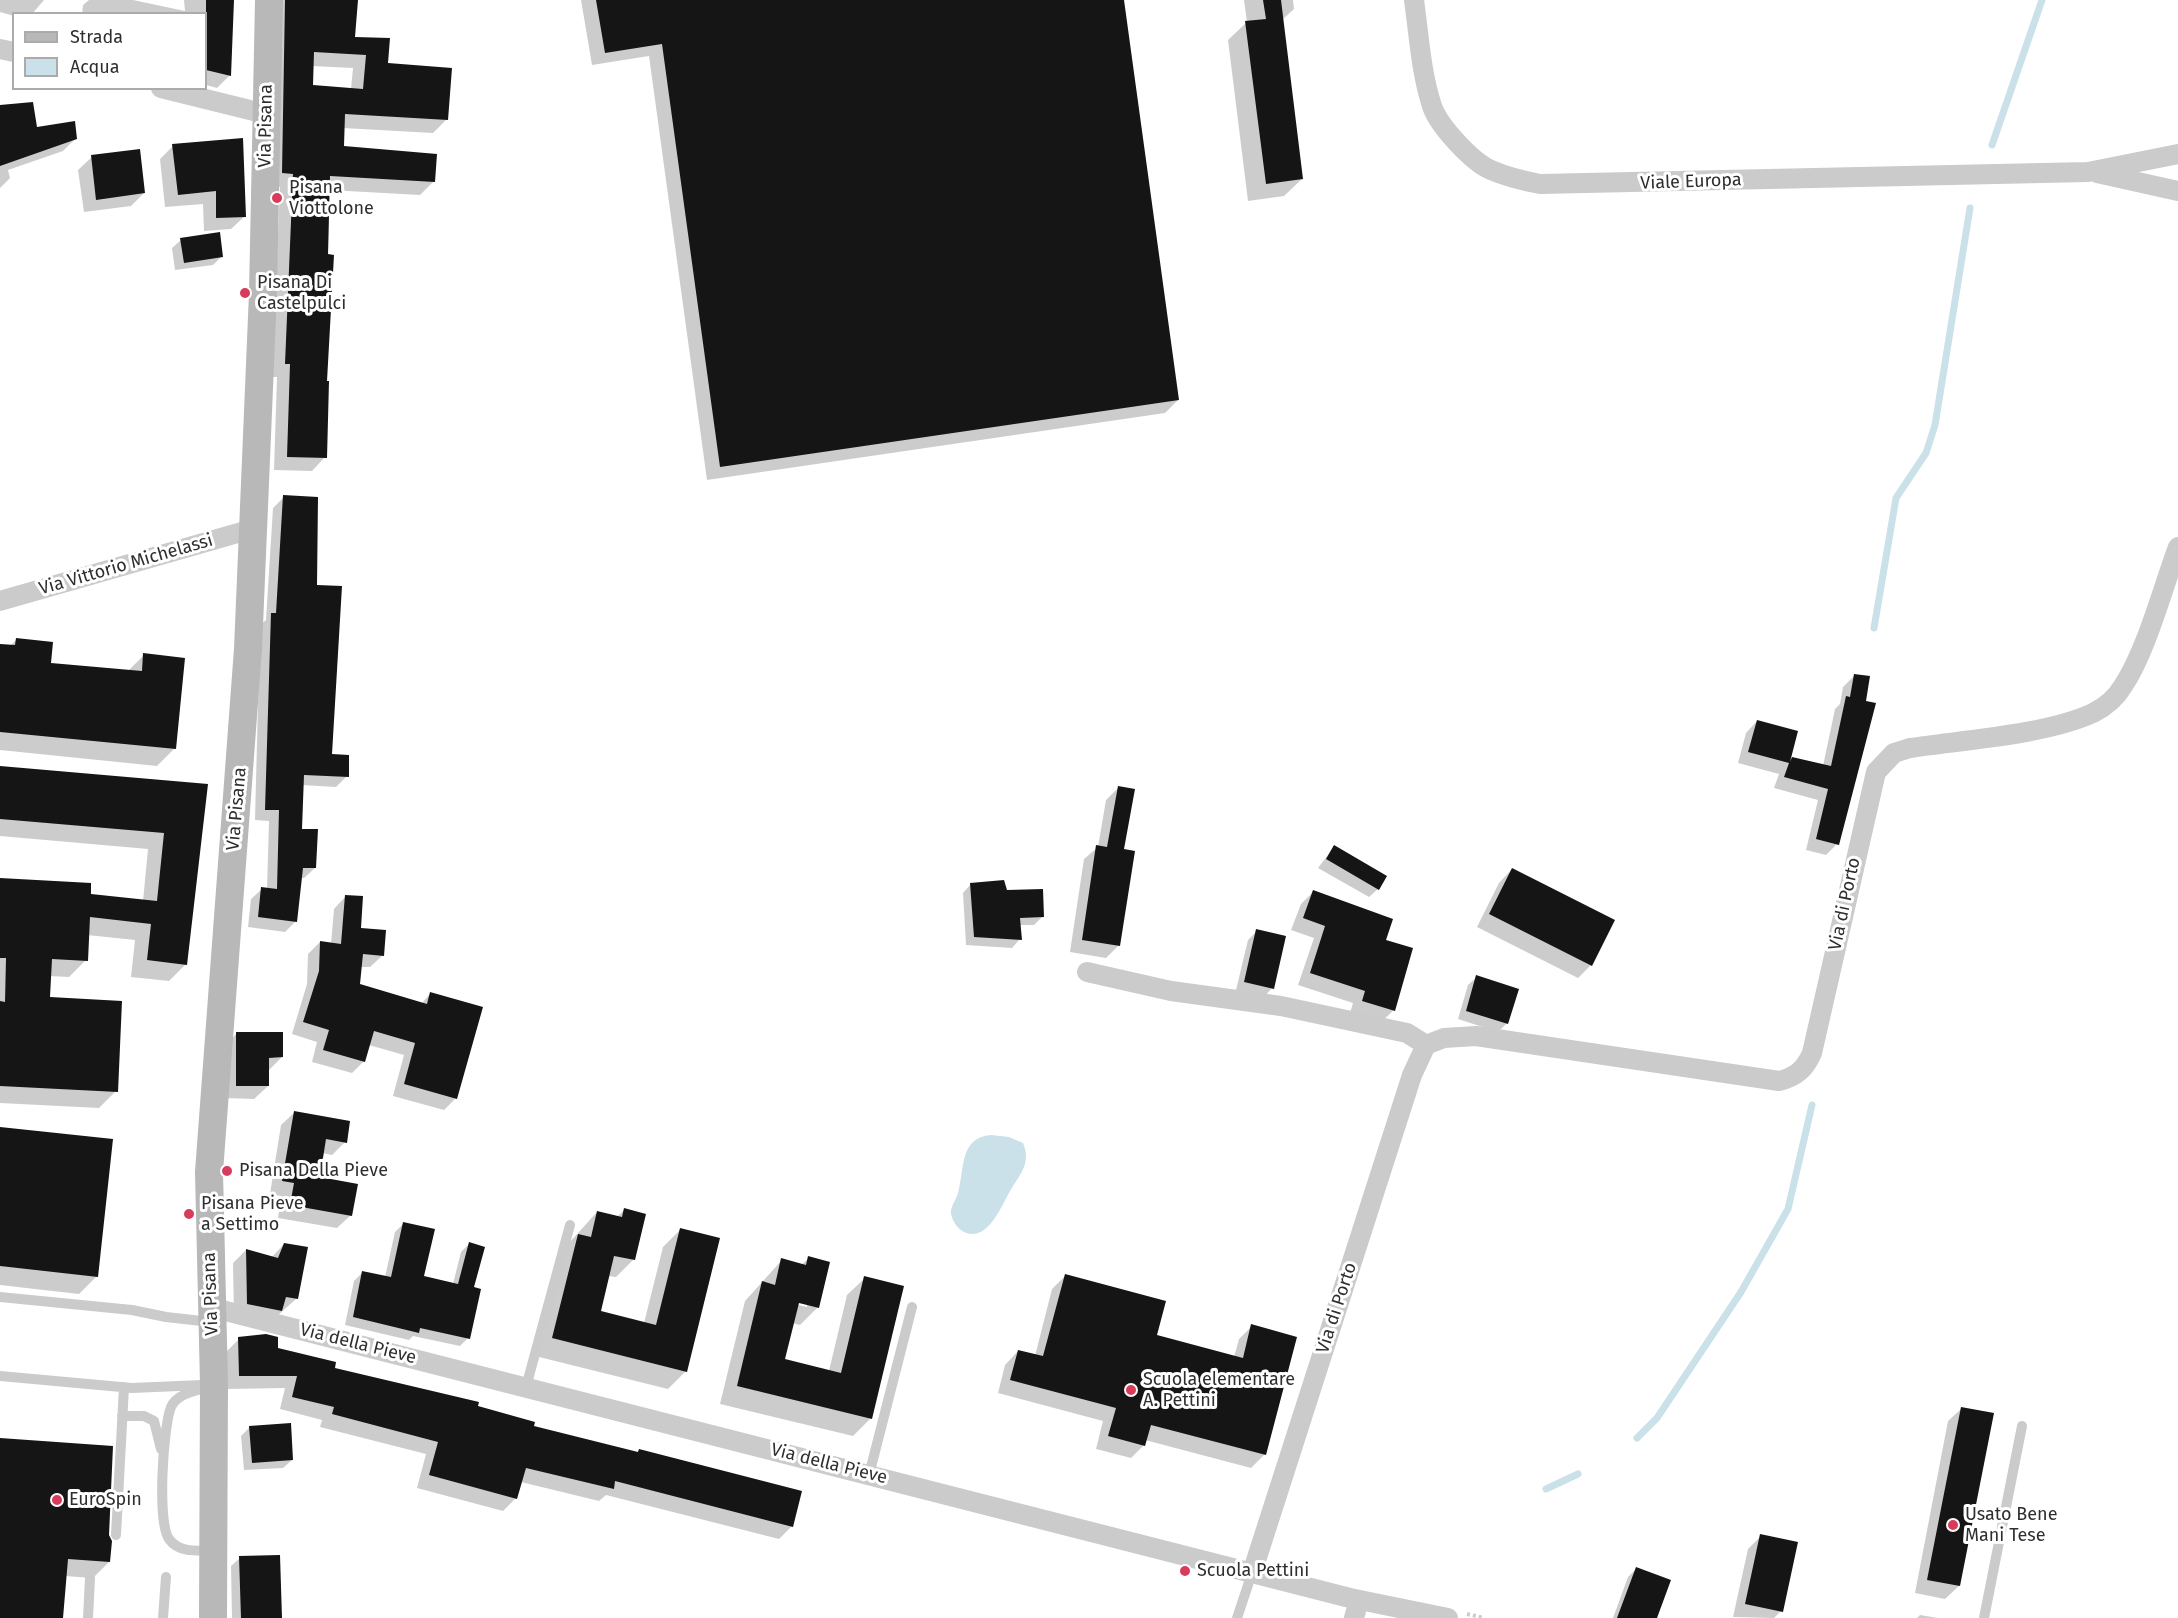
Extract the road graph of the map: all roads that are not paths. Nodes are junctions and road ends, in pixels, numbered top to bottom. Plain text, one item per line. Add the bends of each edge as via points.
1 (269, 0) edge
2 (1414, 0) edge
3 (169, 90) edge
4 (266, 114) junction
5 (2178, 154) edge
6 (2088, 172) junction
7 (2178, 191) edge
8 (252, 529) junction
9 (2178, 547) edge
10 (0, 601) edge
11 (1087, 972) dead end
12 (1426, 1045) junction
13 (570, 1226) dead end
14 (0, 1297) edge
15 (912, 1307) dead end
16 (211, 1315) junction
17 (0, 1376) edge
18 (214, 1384) junction
19 (124, 1387) junction
20 (526, 1387) junction
21 (122, 1416) junction
22 (2022, 1426) dead end
23 (163, 1459) junction
24 (869, 1475) junction
25 (116, 1535) dead end
26 (213, 1550) junction
27 (1252, 1573) junction
28 (166, 1577) dead end
29 (90, 1578) dead end
30 (1356, 1609) edge
31 (88, 1618) edge
32 (163, 1618) edge
33 (213, 1618) edge
34 (1237, 1618) edge
35 (1448, 1618) edge
36 (1984, 1618) edge

1 - 4 main road, Via Pisana
2 - 6 street, Viale Europa via 1432,108 1470,154 1489,170 1515,179 1576,185
3 - 4 street
4 - 8 main road, Via Pisana via 263,293
5 - 6 street, Viale Europa
6 - 7 street, Viale Europa
8 - 10 street, Via Vittorio Michelassi
8 - 16 main road, Via Pisana via 242,746 209,1172
9 - 12 street, Via di Porto via 2138,657 2108,704 2054,725 1910,748 1894,753 1876,772 1812,1053 1797,1074 1779,1081 1476,1036 1443,1038
11 - 12 street via 1407,1033
12 - 27 street, Via di Porto via 1412,1075
13 - 20 lane
14 - 16 lane via 166,1317
15 - 24 lane
16 - 18 main road, Via Pisana
16 - 20 street, Via della Pieve
17 - 19 lane
18 - 19 lane
18 - 23 lane via 180,1396 172,1406
18 - 26 main road, Via Pisana
19 - 21 lane
20 - 24 street, Via della Pieve
21 - 23 lane via 144,1416 154,1421
21 - 25 lane
22 - 36 lane
23 - 26 lane via 163,1526 169,1539 191,1551
24 - 27 street, Via della Pieve
26 - 33 main road, Via Pisana
27 - 30 street, Via della Pieve
27 - 34 lane
28 - 32 lane
29 - 31 lane
30 - 35 street, Via della Pieve

